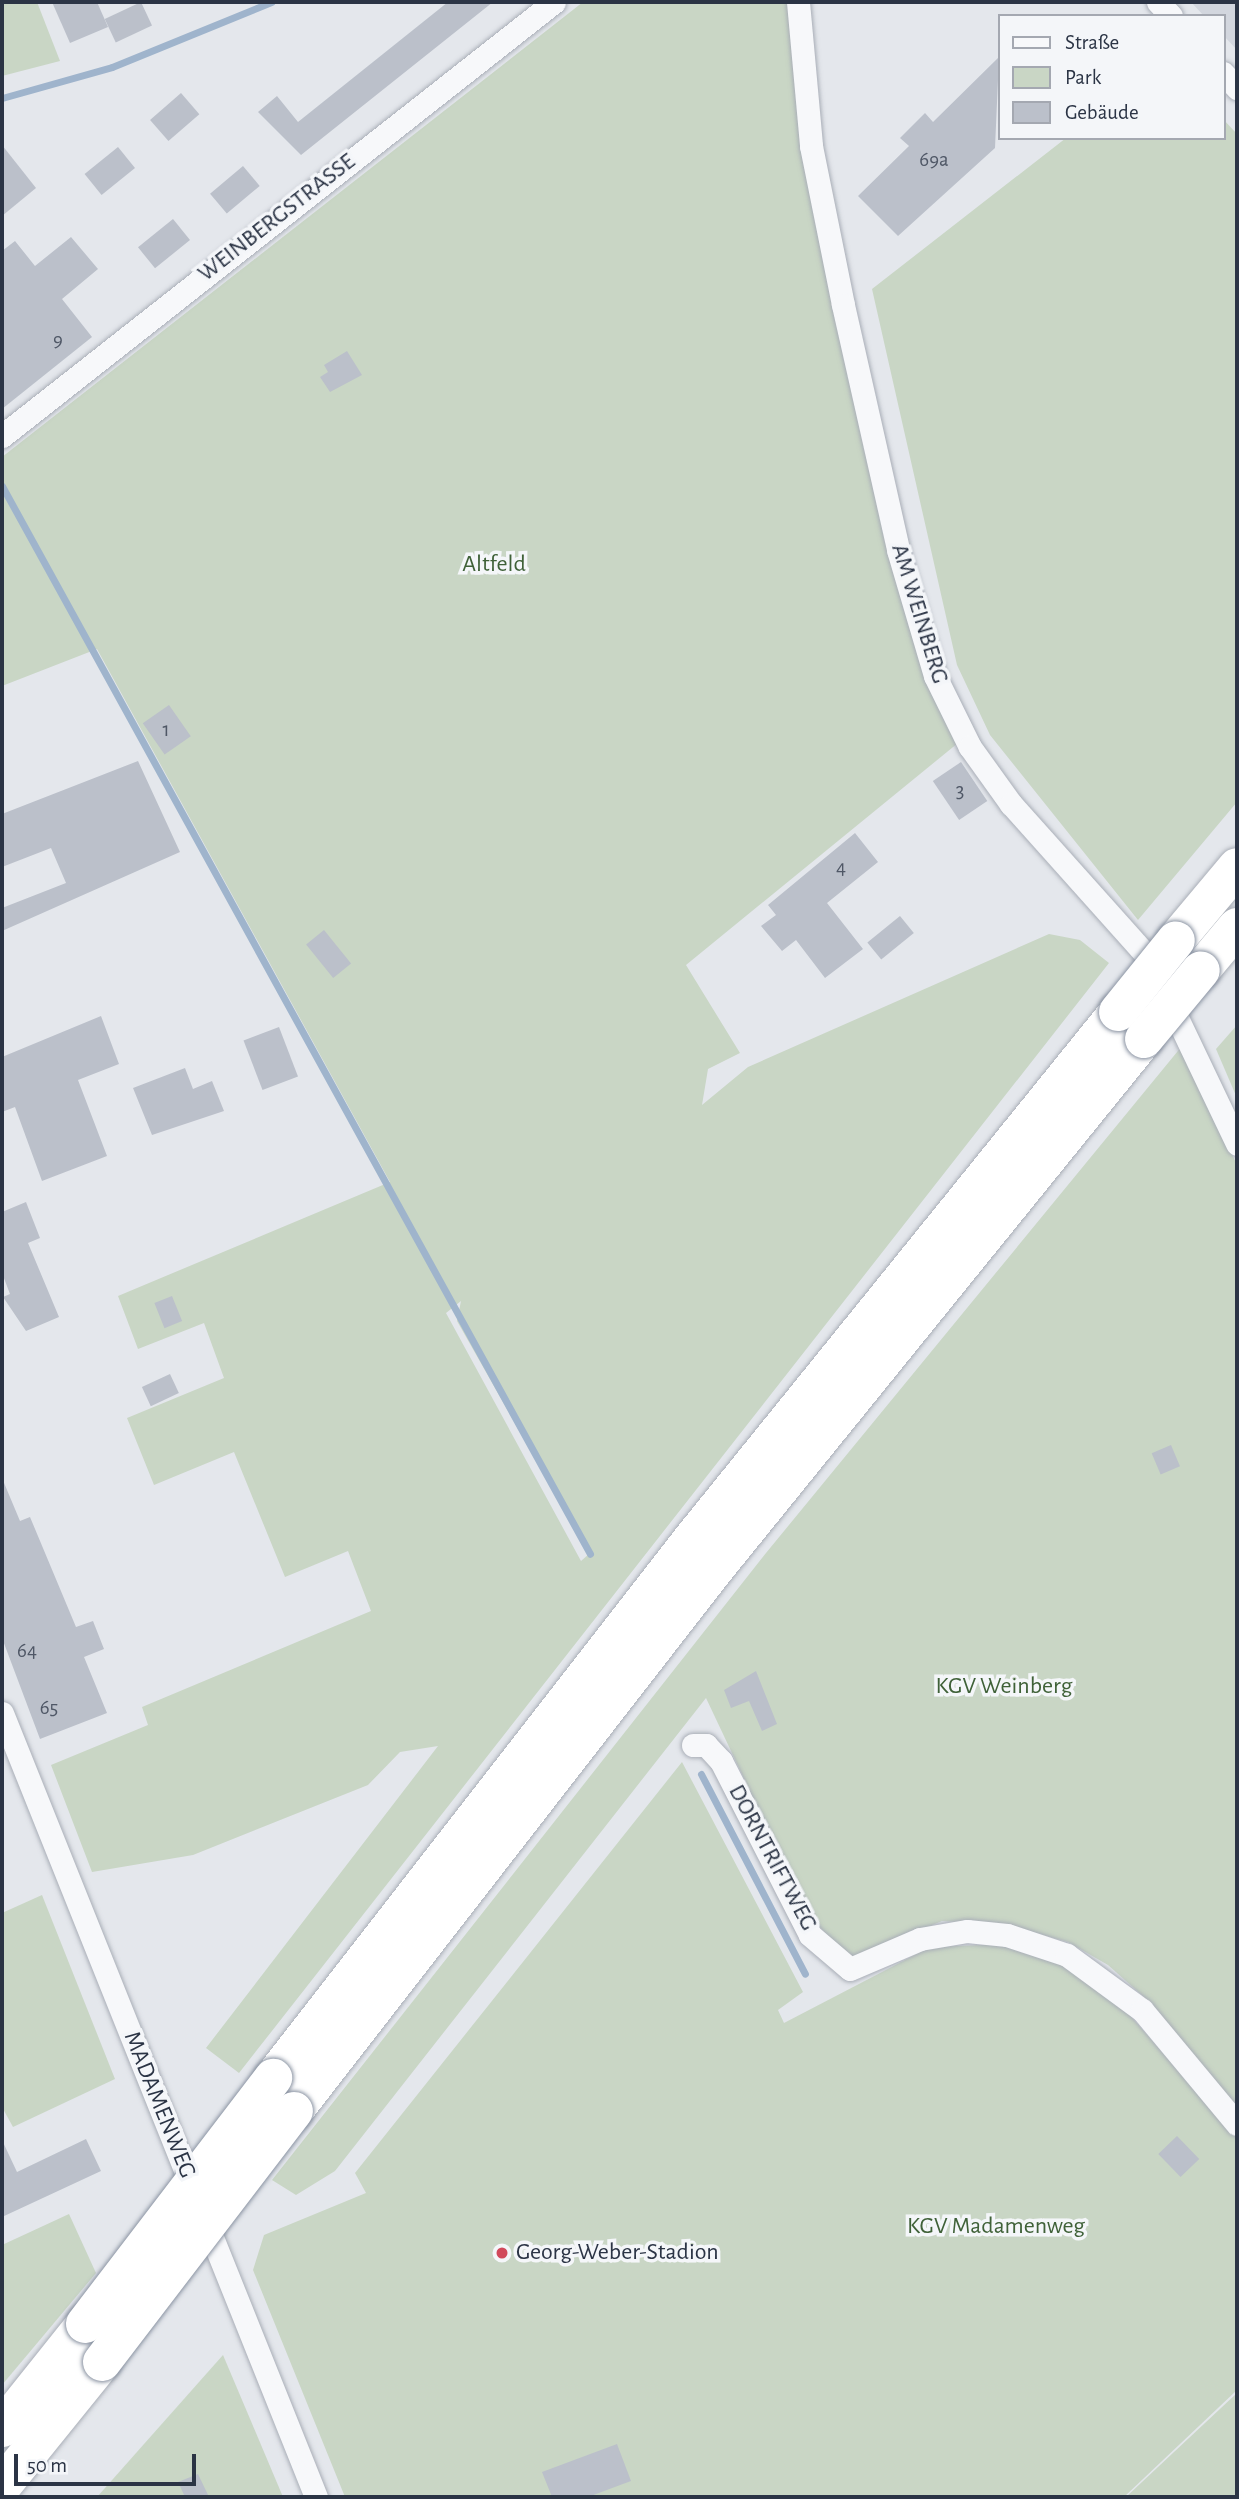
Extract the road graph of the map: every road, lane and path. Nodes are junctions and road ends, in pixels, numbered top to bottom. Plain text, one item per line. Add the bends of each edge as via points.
1 (554, 2) edge
2 (798, 2) edge
3 (1225, 75) edge
4 (1237, 88) edge
5 (2, 436) edge
6 (1237, 867) edge
7 (1237, 927) edge
8 (1237, 1144) edge
9 (2, 1713) edge
10 (693, 1745) dead end
11 (1237, 2124) edge
12 (2, 2428) edge
13 (2, 2486) edge
14 (316, 2497) edge

1 - 5 street, WEINBERGSTRASSE
2 - 8 street, AM WEINBERG via 811,146 843,305 898,550 935,676 970,747 1011,804 1148,957
3 - 4 street
6 - 12 highway, bridge via 693,1538
7 - 13 highway, bridge via 714,1570
9 - 14 street, MADAMENWEG
10 - 11 street, DORNTRIFTWEG via 706,1745 721,1761 810,1935 850,1969 920,1939 967,1931 1007,1935 1067,1955 1142,2010

